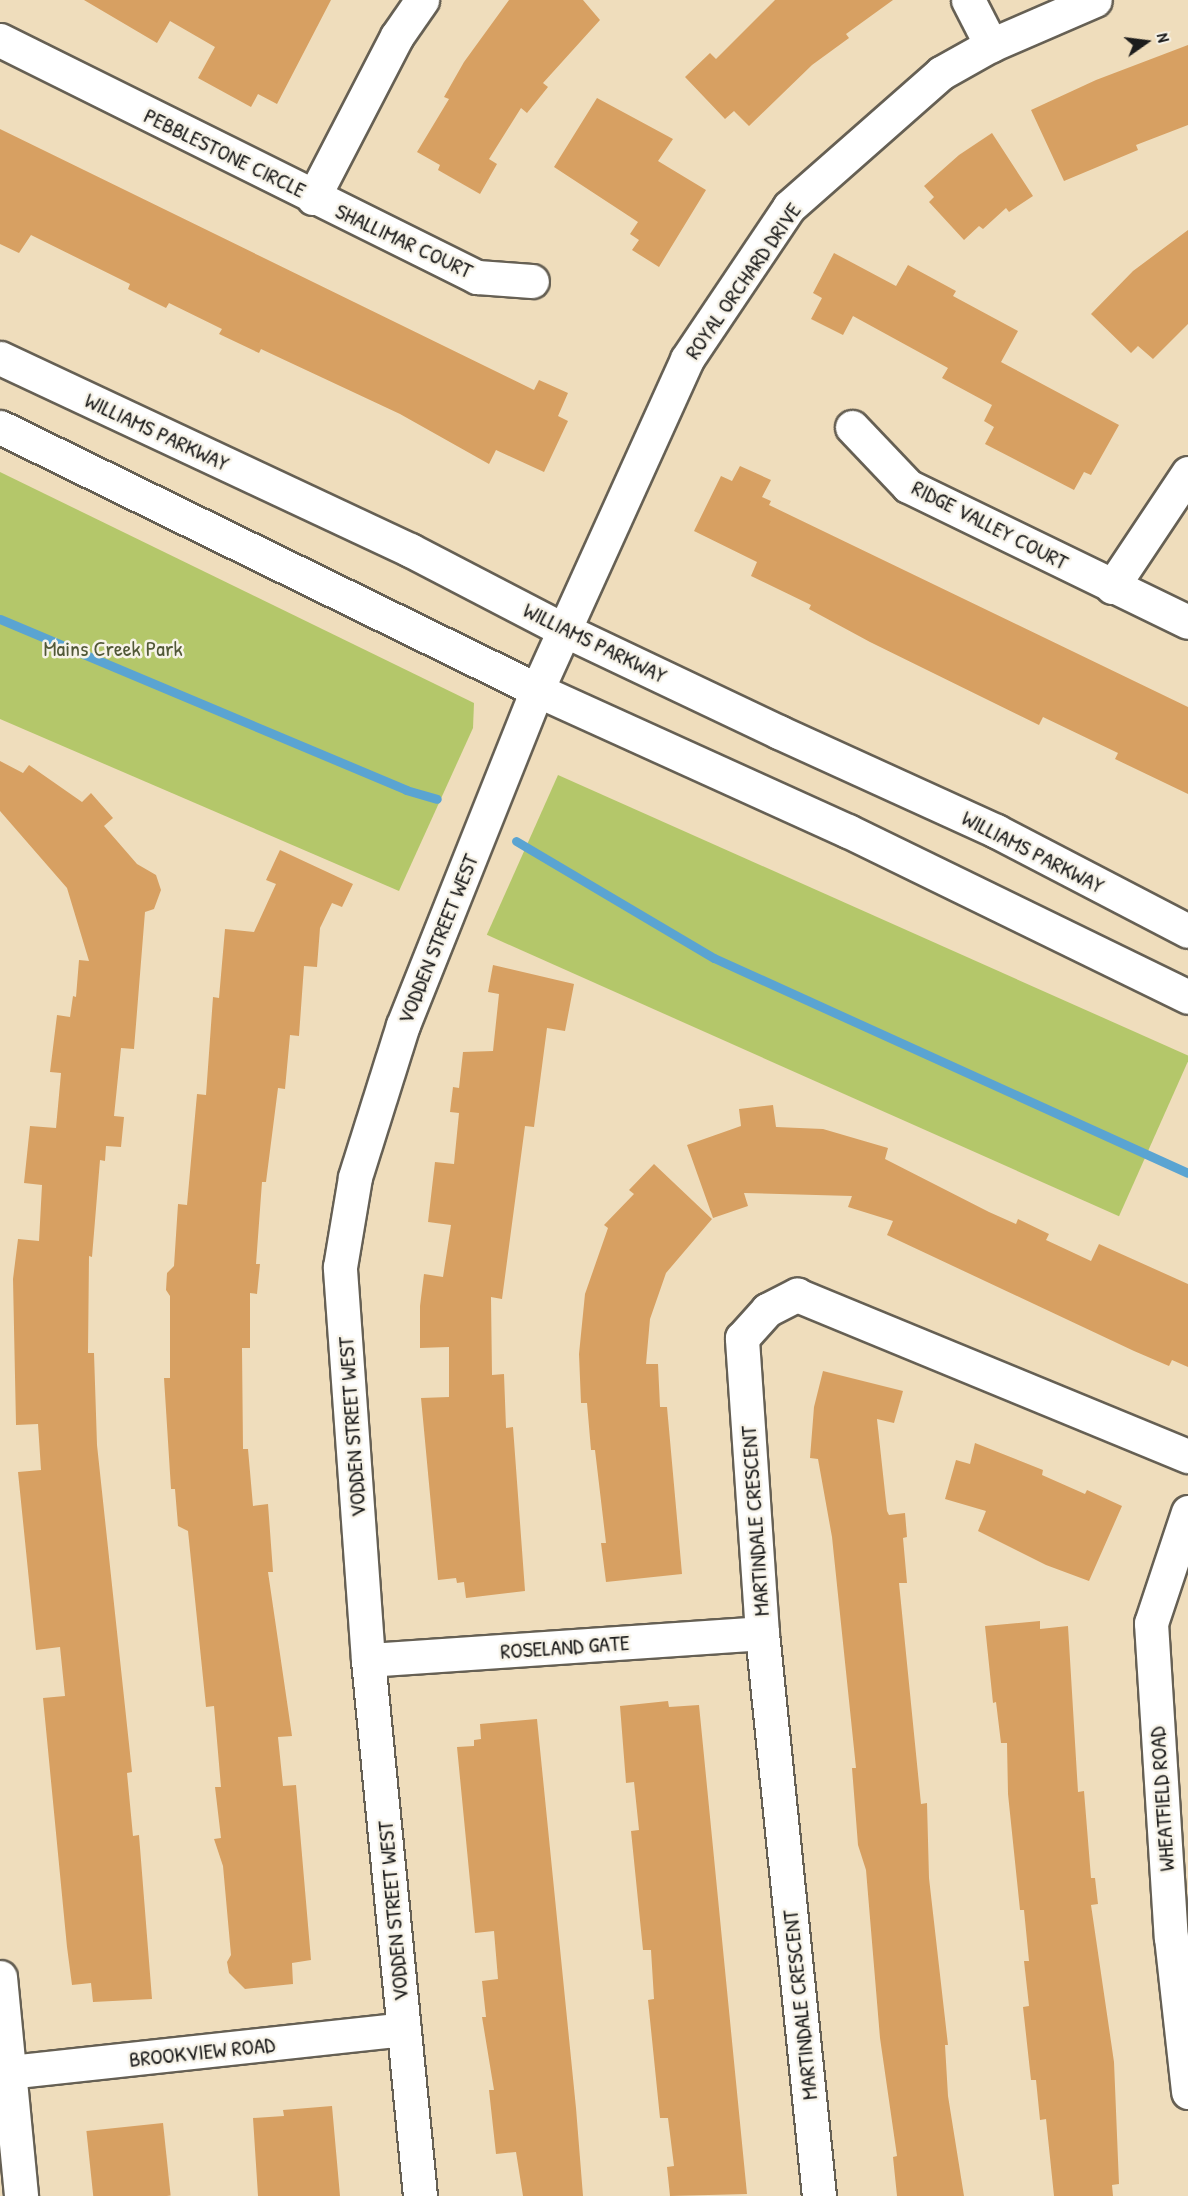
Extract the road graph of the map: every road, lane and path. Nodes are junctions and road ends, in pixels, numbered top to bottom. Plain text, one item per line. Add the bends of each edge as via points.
1 (422, 0) edge
2 (968, 0) edge
3 (1095, 0) edge
4 (0, 40) edge
5 (991, 45) junction
6 (313, 198) junction
7 (532, 281) dead end
8 (0, 358) edge
9 (0, 426) edge
10 (852, 427) dead end
11 (1188, 473) edge
12 (1112, 586) junction
13 (1188, 622) edge
14 (564, 630) junction
15 (537, 690) junction
16 (1188, 931) edge
17 (1188, 997) edge
18 (1188, 1456) edge
19 (1188, 1512) edge
20 (762, 1633) junction
21 (369, 1660) junction
22 (0, 1977) edge
23 (404, 2029) junction
24 (4, 2073) edge
25 (1188, 2092) edge
26 (21, 2196) edge
27 (420, 2196) edge
28 (819, 2196) edge

1 - 6 street, PEBBLESTONE CIRCLE via 397,36
2 - 5 street
3 - 5 street, ROYAL ORCHARD DRIVE
4 - 6 street, PEBBLESTONE CIRCLE
5 - 14 street, ROYAL ORCHARD DRIVE via 941,74 789,207 687,359
6 - 7 street, SHALLIMAR COURT via 477,277
8 - 14 street, WILLIAMS PARKWAY via 410,550
9 - 15 street
10 - 12 street, RIDGE VALLEY COURT via 908,486
11 - 12 street
12 - 13 street, RIDGE VALLEY COURT
14 - 15 street, ROYAL ORCHARD DRIVE
14 - 16 street, WILLIAMS PARKWAY via 996,831
15 - 17 street via 848,831
15 - 21 street, VODDEN STREET WEST via 403,1025 355,1177 340,1267
18 - 20 street, MARTINDALE CRESCENT via 797,1295 767,1310 742,1338
19 - 25 street, WHEATFIELD ROAD via 1150,1623 1171,1937
20 - 21 street, ROSELAND GATE
20 - 28 street, MARTINDALE CRESCENT
21 - 23 street, VODDEN STREET WEST
22 - 24 street
23 - 24 street, BROOKVIEW ROAD
23 - 27 street, VODDEN STREET WEST
24 - 26 street

